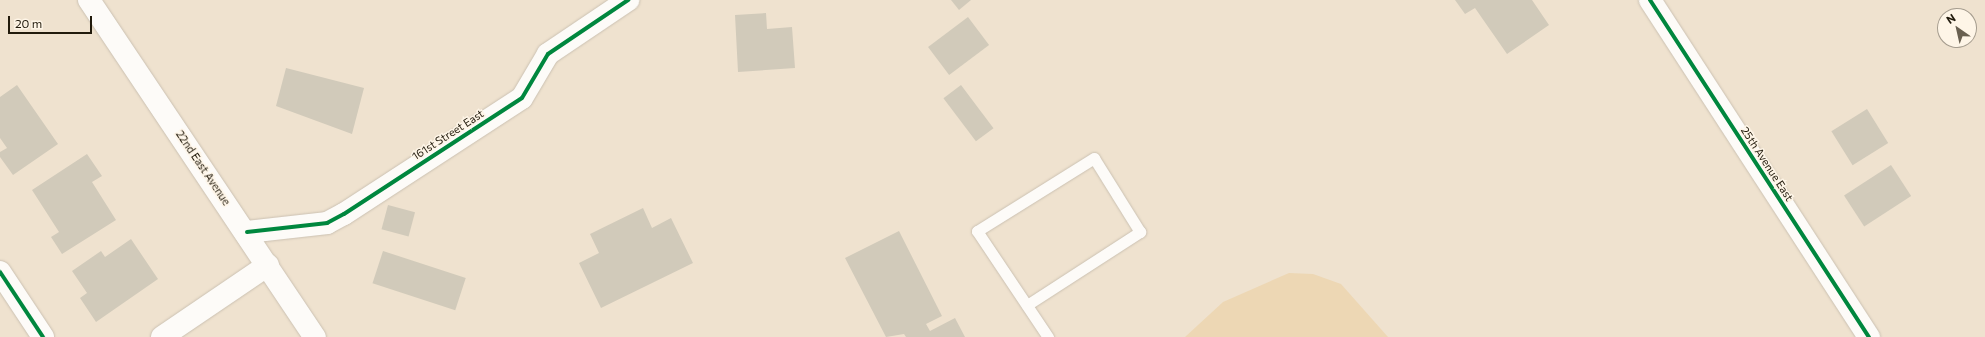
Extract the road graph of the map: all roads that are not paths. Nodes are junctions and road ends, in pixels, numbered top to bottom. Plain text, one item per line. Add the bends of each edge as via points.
1 (89, 0) edge
2 (628, 0) edge
3 (1650, 0) edge
4 (247, 232) junction
5 (268, 265) junction
6 (0, 272) edge
7 (1027, 304) junction
8 (43, 337) edge
9 (162, 337) edge
10 (315, 337) edge
11 (1048, 337) edge
12 (1869, 337) edge

1 - 4 street, 22nd East Avenue
2 - 4 street, 161st Street East via 548,54 522,98 344,214 327,223
3 - 12 street, 25th Avenue East
4 - 5 street, 22nd East Avenue
5 - 9 street
5 - 10 street, 22nd East Avenue
6 - 8 street
7 - 7 lane via 976,231 1094,158 1140,232
7 - 11 lane

